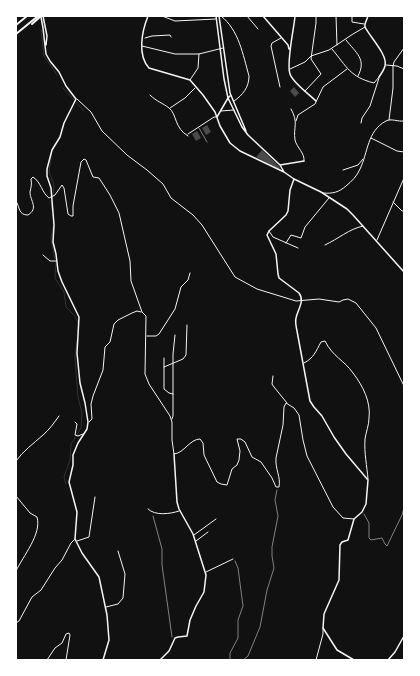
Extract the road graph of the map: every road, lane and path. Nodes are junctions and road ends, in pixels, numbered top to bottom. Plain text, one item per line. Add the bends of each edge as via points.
1 (26, 16) edge
2 (41, 16) edge
3 (148, 16) edge
4 (162, 16) edge
5 (219, 16) edge
6 (247, 16) edge
7 (263, 16) edge
8 (295, 16) edge
9 (316, 16) edge
10 (336, 16) edge
11 (368, 16) edge
12 (352, 17) dead end
13 (218, 19) junction
14 (16, 24) edge
15 (365, 26) junction
16 (258, 29) dead end
17 (16, 34) edge
18 (171, 37) dead end
19 (282, 37) junction
20 (145, 38) dead end
21 (345, 39) junction
22 (337, 45) junction
23 (142, 46) junction
24 (404, 48) edge
25 (222, 49) junction
26 (331, 49) junction
27 (290, 51) junction
28 (199, 54) junction
29 (311, 56) junction
30 (16, 60) edge
31 (16, 62) edge
32 (386, 65) junction
33 (393, 66) junction
34 (347, 69) junction
35 (404, 69) edge
36 (290, 70) junction
37 (357, 77) junction
38 (379, 77) junction
39 (190, 80) junction
40 (280, 87) dead end
41 (195, 88) junction
42 (305, 91) junction
43 (150, 95) dead end
44 (230, 96) junction
45 (228, 98) junction
46 (76, 100) junction
47 (234, 101) junction
48 (316, 101) junction
49 (170, 108) junction
50 (291, 109) dead end
51 (234, 110) junction
52 (220, 111) junction
53 (217, 117) junction
54 (389, 120) junction
55 (296, 121) junction
56 (404, 121) edge
57 (361, 123) dead end
58 (198, 127) junction
59 (248, 135) junction
60 (371, 138) junction
61 (206, 142) dead end
62 (404, 152) edge
63 (365, 157) junction
64 (304, 161) joint
65 (280, 165) junction
66 (343, 170) dead end
67 (284, 172) junction
68 (404, 178) edge
69 (294, 179) junction
70 (321, 192) junction
71 (51, 197) junction
72 (329, 198) junction
73 (16, 201) edge
74 (393, 201) junction
75 (404, 211) edge
76 (363, 226) junction
77 (269, 231) junction
78 (376, 240) junction
79 (286, 243) junction
80 (325, 245) dead end
81 (298, 248) dead end
82 (43, 256) dead end
83 (57, 261) junction
84 (404, 272) edge
85 (190, 273) dead end
86 (404, 293) edge
87 (302, 301) junction
88 (404, 302) edge
89 (142, 312) junction
90 (187, 325) dead end
91 (176, 335) dead end
92 (146, 336) junction
93 (164, 358) dead end
94 (304, 363) junction
95 (173, 364) junction
96 (164, 367) junction
97 (273, 376) dead end
98 (404, 386) edge
99 (173, 394) junction
100 (288, 404) junction
101 (59, 416) dead end
102 (171, 419) junction
103 (75, 422) dead end
104 (88, 422) junction
105 (83, 434) junction
106 (174, 454) junction
107 (16, 461) edge
108 (368, 480) junction
109 (278, 487) junction
110 (16, 496) edge
111 (95, 497) dead end
112 (404, 508) edge
113 (148, 509) dead end
114 (180, 511) junction
115 (152, 512) junction
116 (362, 512) junction
117 (216, 519) dead end
118 (354, 519) junction
119 (208, 532) dead end
120 (193, 535) junction
121 (76, 540) junction
122 (196, 542) junction
123 (118, 551) dead end
124 (233, 559) joint
125 (16, 571) edge
126 (206, 572) junction
127 (106, 607) junction
128 (16, 623) edge
129 (323, 628) junction
130 (404, 636) edge
131 (173, 642) junction
132 (47, 660) edge
133 (66, 660) edge
134 (103, 660) edge
135 (160, 660) edge
136 (230, 660) edge
137 (243, 660) edge
138 (316, 660) edge
139 (354, 660) edge
140 (388, 660) edge

1 - 14 main road
2 - 17 main road
2 - 46 street via 50,61
3 - 23 street via 142,32
4 - 13 street via 175,21
5 - 13 street
5 - 47 street via 228,23 239,41 249,76 245,91
6 - 16 street
7 - 19 street
8 - 27 street
9 - 29 street
10 - 22 street
11 - 15 street
12 - 15 street via 352,22
13 - 25 street
15 - 21 street
15 - 32 street via 382,52
18 - 20 street via 161,35
19 - 27 street
19 - 40 street via 271,46
21 - 22 street
21 - 37 street via 358,53 362,62 362,69
22 - 26 street
23 - 28 street via 175,54
23 - 39 street via 144,63 149,68
24 - 33 street
25 - 28 street
25 - 44 street
25 - 45 street
26 - 29 street
26 - 34 street
27 - 36 street
28 - 39 street via 198,68
29 - 36 street
29 - 42 street via 321,74
30 - 31 street
32 - 33 street
32 - 38 street
33 - 35 street
33 - 54 street
34 - 37 street
34 - 48 street via 323,87
36 - 42 street via 290,75
37 - 38 street via 374,83
38 - 57 street via 370,106
39 - 41 street
41 - 49 street
41 - 53 street via 203,95
42 - 48 street
43 - 49 street
44 - 45 street
44 - 47 street
45 - 51 street
45 - 52 street
46 - 71 street via 52,150 47,169
46 - 87 street via 91,112 102,131 163,184 171,198 202,225 235,277 257,289
47 - 59 street
48 - 55 street via 298,116
49 - 58 street via 181,132 188,135
50 - 55 street
51 - 52 street
51 - 59 street
52 - 53 street
53 - 58 street via 214,116
53 - 67 street via 224,133 235,147
54 - 56 street
54 - 60 street via 385,121
55 - 64 street via 295,140
58 - 61 lane
59 - 65 street
60 - 62 street
60 - 63 street
63 - 66 street via 358,165
63 - 70 street via 355,178 344,187 334,193
64 - 65 street
65 - 67 street
67 - 69 street
68 - 74 street
69 - 70 street
69 - 77 street via 288,211
70 - 72 street
71 - 73 street via 46,197 33,177 30,191 34,204 31,212 28,215 22,213
71 - 83 street via 53,242
71 - 89 street via 63,186 68,214 73,216 81,162 86,160 93,177 99,178 118,213 130,261 131,281
72 - 76 street via 347,209
72 - 79 street via 305,227 301,238 292,235
74 - 75 street via 402,212
74 - 78 street
76 - 78 street
76 - 80 street
77 - 79 street via 273,237
77 - 87 street via 267,235 276,254 279,278 300,292
78 - 84 street
79 - 81 street
82 - 83 street via 50,261
83 - 104 street via 62,282 79,317 77,353
85 - 92 street via 181,288 175,309 159,334
86 - 88 street
87 - 94 street via 296,319
87 - 98 street via 319,299 339,302 348,299 356,303 376,328
89 - 92 street via 146,316
89 - 104 street via 132,313 114,324 110,342 105,347 103,370 91,404 92,419
90 - 95 street via 186,355
91 - 95 street
92 - 102 street via 144,374
93 - 96 street
94 - 108 street via 308,394 314,407 346,454
94 - 108 street via 311,359 321,342 325,341 338,360 354,373 367,395 370,407 365,437
95 - 96 street
95 - 99 street
96 - 99 street via 164,389
97 - 100 street via 272,384
99 - 102 street
100 - 109 street via 284,407 275,463 280,479
100 - 118 street via 299,415 307,456 333,506 343,518
101 - 107 street
102 - 106 street
103 - 105 street via 75,435
104 - 105 street
105 - 121 street via 73,455 69,482 77,512
106 - 109 street via 200,439 204,455 217,482 227,485 232,469 237,465 240,451 237,440 242,439 252,457 260,462
106 - 114 street via 177,502
108 - 116 street via 366,504
109 - 137 path via 275,500 278,516 272,547 274,568 260,627 248,656
110 - 125 street via 38,521 34,539
111 - 121 street via 89,537
112 - 116 path via 387,546 382,538 371,540 369,523
113 - 115 street
114 - 115 street
114 - 120 street
115 - 131 path via 162,549
116 - 118 street
117 - 120 street
118 - 129 street via 348,540 340,544 339,580 324,614
119 - 122 street
120 - 122 street
121 - 127 street via 98,577
121 - 128 street via 71,543 62,560 41,590 32,597
122 - 126 street
123 - 127 street via 125,574 123,598 118,604
124 - 126 street
124 - 136 path via 238,568 243,606 238,620 238,638 230,653
126 - 131 street via 204,592 193,613 187,636 178,637
127 - 134 street via 109,640
129 - 138 street
129 - 139 street via 337,650
130 - 140 street
131 - 135 street
132 - 133 street via 69,633

